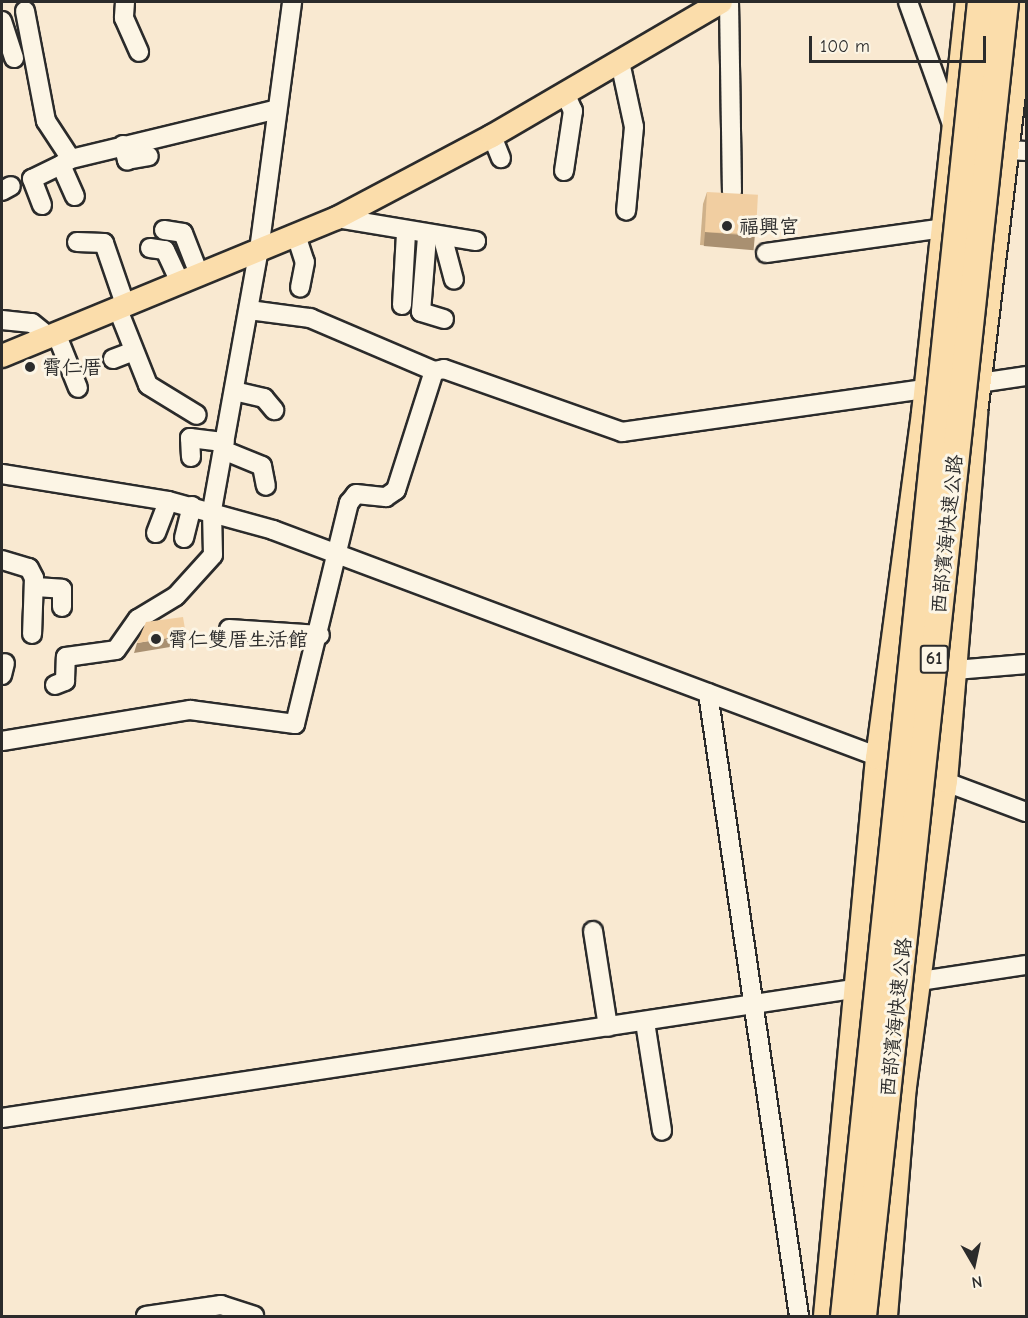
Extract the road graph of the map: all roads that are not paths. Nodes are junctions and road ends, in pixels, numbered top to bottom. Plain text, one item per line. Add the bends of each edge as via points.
1 (125, 2) edge
2 (292, 2) edge
3 (721, 2) edge
4 (729, 2) edge
5 (908, 2) edge
6 (967, 2) edge
7 (981, 2) edge
8 (988, 2) edge
9 (1000, 2) edge
10 (1005, 2) edge
11 (1025, 2) edge
12 (25, 11) dead end
13 (2, 21) edge
14 (139, 52) dead end
15 (14, 58) dead end
16 (620, 62) junction
17 (565, 93) junction
18 (277, 109) junction
19 (954, 128) junction
20 (492, 136) junction
21 (123, 145) junction
22 (1017, 151) edge
23 (150, 156) dead end
24 (501, 158) dead end
25 (66, 162) junction
26 (564, 171) dead end
27 (732, 192) edge
28 (75, 196) dead end
29 (42, 205) dead end
30 (626, 211) dead end
31 (337, 218) junction
32 (943, 228) junction
33 (164, 230) dead end
34 (406, 233) junction
35 (296, 235) junction
36 (435, 238) junction
37 (476, 241) dead end
38 (77, 242) dead end
39 (150, 248) dead end
40 (259, 250) junction
41 (766, 253) dead end
42 (189, 278) junction
43 (454, 280) dead end
44 (300, 288) dead end
45 (402, 305) dead end
46 (121, 306) junction
47 (249, 310) junction
48 (444, 319) dead end
49 (2, 320) edge
50 (52, 334) junction
51 (134, 351) junction
52 (2, 356) edge
53 (113, 359) dead end
54 (434, 372) junction
55 (1026, 376) edge
56 (979, 384) junction
57 (78, 388) dead end
58 (234, 391) junction
59 (924, 401) junction
60 (274, 410) dead end
61 (976, 413) junction
62 (197, 415) dead end
63 (224, 446) junction
64 (191, 457) dead end
65 (2, 474) edge
66 (266, 486) dead end
67 (168, 501) junction
68 (192, 506) junction
69 (212, 510) junction
70 (156, 533) dead end
71 (184, 538) dead end
72 (335, 553) junction
73 (2, 560) edge
74 (36, 587) junction
75 (62, 607) dead end
76 (229, 629) dead end
77 (33, 634) dead end
78 (320, 635) junction
79 (1026, 664) edge
80 (955, 670) junction
81 (55, 685) dead end
82 (708, 693) junction
83 (2, 741) edge
84 (884, 759) junction
85 (937, 777) junction
86 (1026, 812) edge
87 (593, 932) dead end
88 (1026, 965) edge
89 (920, 981) junction
90 (860, 988) junction
91 (750, 1006) junction
92 (645, 1022) junction
93 (608, 1028) junction
94 (879, 1075) junction
95 (2, 1118) edge
96 (662, 1131) dead end
97 (896, 1185) junction
98 (837, 1200) junction
99 (146, 1317) edge
100 (254, 1317) edge
101 (799, 1317) edge
102 (825, 1317) edge
103 (844, 1317) edge
104 (863, 1317) edge
105 (886, 1317) edge

1 - 14 street via 124,18
2 - 18 street
3 - 16 main road
4 - 27 street
5 - 19 street
6 - 19 main road
7 - 94 highway, 西部濱海快速公路 / 61, bridge
8 - 84 main road via 954,194
9 - 85 main road via 961,338 967,426
10 - 94 highway, 西部濱海快速公路 / 61, bridge
11 - 22 main road
12 - 25 street via 46,121
13 - 15 street
16 - 17 main road
16 - 30 street via 634,127
17 - 20 main road
17 - 26 street via 573,111
18 - 21 street
18 - 40 street
19 - 32 main road
20 - 24 street
20 - 31 main road
21 - 23 street via 127,160
21 - 25 street
22 - 56 main road
25 - 28 street
25 - 29 street via 32,180
31 - 34 street
31 - 35 main road
32 - 41 street
32 - 59 main road
33 - 42 street via 183,233
34 - 36 street
34 - 45 street
35 - 40 main road
35 - 44 street via 305,262
36 - 37 street
36 - 43 street
36 - 48 street via 420,312
38 - 46 street via 104,243
39 - 42 street via 165,250
40 - 42 main road
40 - 47 street
42 - 46 main road
46 - 50 main road
46 - 51 street
47 - 54 street via 310,318
47 - 58 street
49 - 50 street via 32,323
50 - 52 main road
50 - 57 street
51 - 53 street
51 - 62 street via 148,385
54 - 59 street via 444,369 622,432
54 - 72 street via 396,490 351,498
55 - 56 street
56 - 61 main road
58 - 60 street via 264,398
58 - 63 street
59 - 84 main road
59 - 94 highway, bridge via 874,871
61 - 80 main road
61 - 94 highway, bridge via 925,876
63 - 64 street via 190,438
63 - 66 street via 262,466
63 - 69 street
65 - 67 street
67 - 68 street
67 - 70 street
68 - 69 street
68 - 71 street
69 - 72 street
69 - 81 street via 213,555 176,596 138,619 116,650 66,657 65,681
72 - 78 street
72 - 82 street
73 - 74 street via 29,568
74 - 75 street via 62,589
74 - 77 street
76 - 78 street
78 - 83 street via 295,724 190,710
79 - 80 street
80 - 85 main road
82 - 84 street
82 - 91 street
84 - 85 street
84 - 90 main road
84 - 98 main road via 851,1174
85 - 86 street
85 - 89 main road
85 - 97 main road via 888,1162
87 - 93 street
88 - 89 street
89 - 97 main road
90 - 91 street
90 - 98 main road
91 - 92 street
91 - 101 street
92 - 93 street
92 - 96 street
93 - 95 street
94 - 103 highway, 西部濱海快速公路 / 61, bridge
94 - 104 highway, 西部濱海快速公路 / 61, bridge
97 - 105 main road
98 - 102 main road
99 - 100 street via 221,1305

